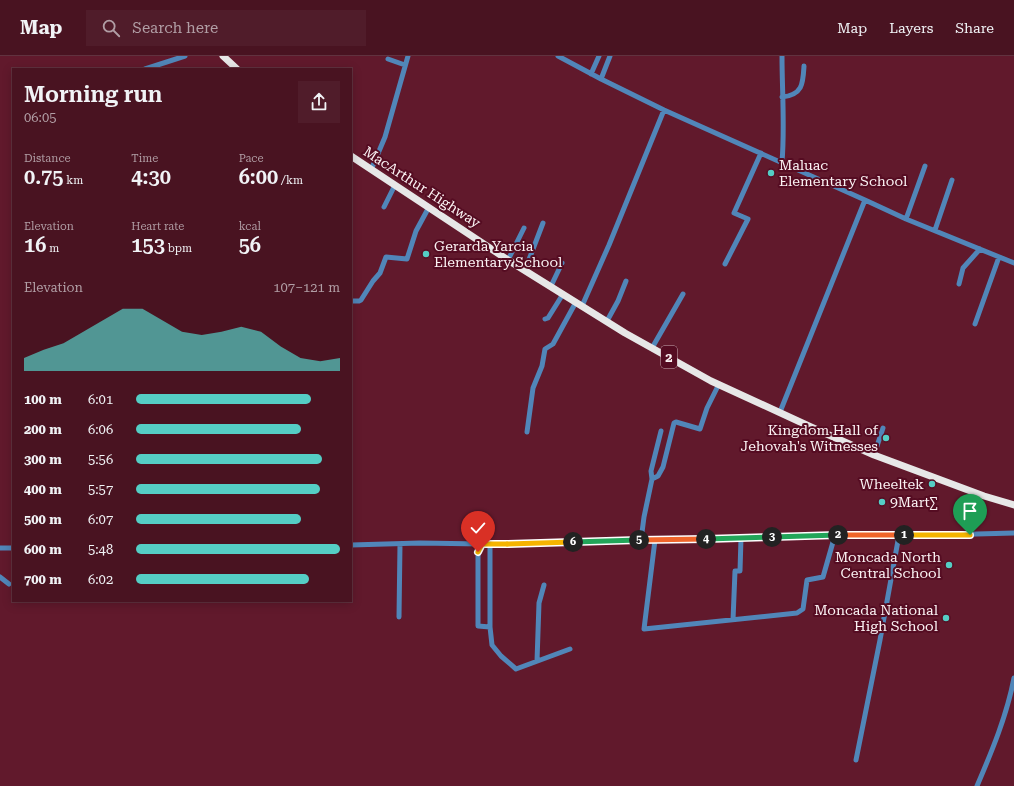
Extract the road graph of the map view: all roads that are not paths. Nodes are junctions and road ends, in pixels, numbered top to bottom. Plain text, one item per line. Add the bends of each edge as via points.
1 (185, 56) edge
2 (223, 56) edge
3 (408, 56) edge
4 (558, 56) edge
5 (598, 56) edge
6 (610, 56) edge
7 (782, 56) edge
8 (388, 59) dead end
9 (406, 65) junction
10 (804, 66) dead end
11 (148, 68) edge
12 (236, 68) edge
13 (591, 74) junction
14 (601, 79) junction
15 (782, 97) junction
16 (664, 110) junction
17 (761, 152) junction
18 (352, 157) edge
19 (782, 162) junction
20 (925, 166) dead end
21 (371, 170) junction
22 (952, 180) dead end
23 (395, 185) junction
24 (865, 200) junction
25 (384, 207) dead end
26 (429, 207) junction
27 (906, 219) junction
28 (543, 223) dead end
29 (524, 228) dead end
30 (935, 230) junction
31 (980, 249) junction
32 (999, 257) junction
33 (508, 260) junction
34 (562, 263) dead end
35 (1014, 263) edge
36 (725, 264) dead end
37 (525, 270) junction
38 (626, 281) dead end
39 (959, 284) dead end
40 (550, 286) junction
41 (563, 294) junction
42 (683, 294) dead end
43 (352, 301) edge
44 (579, 304) junction
45 (545, 318) dead end
46 (607, 321) junction
47 (975, 324) dead end
48 (652, 348) junction
49 (719, 384) junction
50 (780, 412) junction
51 (883, 428) dead end
52 (661, 431) dead end
53 (526, 432) dead end
54 (874, 455) junction
55 (652, 479) junction
56 (1014, 505) edge
57 (1014, 532) edge
58 (835, 535) junction
59 (899, 535) junction
60 (741, 538) junction
61 (641, 540) junction
62 (655, 540) junction
63 (400, 544) junction
64 (482, 544) junction
65 (490, 544) junction
66 (352, 545) edge
67 (0, 548) edge
68 (12, 548) edge
69 (0, 577) edge
70 (9, 584) dead end
71 (544, 585) dead end
72 (399, 617) dead end
73 (733, 620) junction
74 (490, 627) junction
75 (570, 649) dead end
76 (537, 661) junction
77 (1014, 678) edge
78 (856, 760) dead end
79 (977, 786) edge

1 - 11 street
2 - 12 highway
3 - 9 street
4 - 13 street
5 - 13 street
6 - 14 street
7 - 15 street
8 - 9 street
9 - 21 street via 385,137
10 - 15 street via 803,82 799,90 790,96
13 - 14 street
14 - 16 street
15 - 19 street
16 - 17 street
16 - 44 street via 609,245
17 - 19 street
17 - 36 street via 734,213 748,219
18 - 21 highway, MacArthur Highway / 2
19 - 24 street
20 - 27 street
21 - 23 highway, MacArthur Highway / 2
22 - 30 street
23 - 25 street
23 - 26 highway, MacArthur Highway / 2
24 - 27 street
24 - 50 street
26 - 33 highway, MacArthur Highway / 2
26 - 43 street via 416,231 407,259 386,257 380,273 361,300
27 - 30 street
28 - 37 street
29 - 33 street
30 - 31 street
31 - 32 street
31 - 39 street via 963,268
32 - 35 street
32 - 47 street
33 - 37 highway, MacArthur Highway / 2
34 - 40 street
37 - 40 highway, MacArthur Highway / 2
38 - 46 street
40 - 41 highway, MacArthur Highway / 2
41 - 44 highway, MacArthur Highway / 2
41 - 45 street via 548,318
42 - 48 street
44 - 46 highway, MacArthur Highway / 2
44 - 53 street via 553,344 545,349 534,388
46 - 48 highway, MacArthur Highway / 2
48 - 49 highway, MacArthur Highway / 2
49 - 50 highway, MacArthur Highway / 2
49 - 55 street via 700,429 674,423 663,467 660,474
50 - 54 highway, MacArthur Highway / 2
51 - 54 street
52 - 55 street via 651,471
54 - 56 highway, MacArthur Highway / 2
55 - 61 street
57 - 59 street
58 - 59 street
58 - 60 street
58 - 73 street via 823,577 807,580 803,609 797,613
59 - 78 street
60 - 62 street
60 - 73 street via 740,571 735,571
61 - 62 street
61 - 65 street
62 - 73 street via 644,629
63 - 64 street
63 - 66 street
63 - 72 street
64 - 65 street
64 - 74 street via 478,552 478,626
65 - 74 street
67 - 68 street
69 - 70 street
71 - 76 street via 539,603
74 - 76 street via 492,645 516,669
75 - 76 street
77 - 79 street via 1010,700

